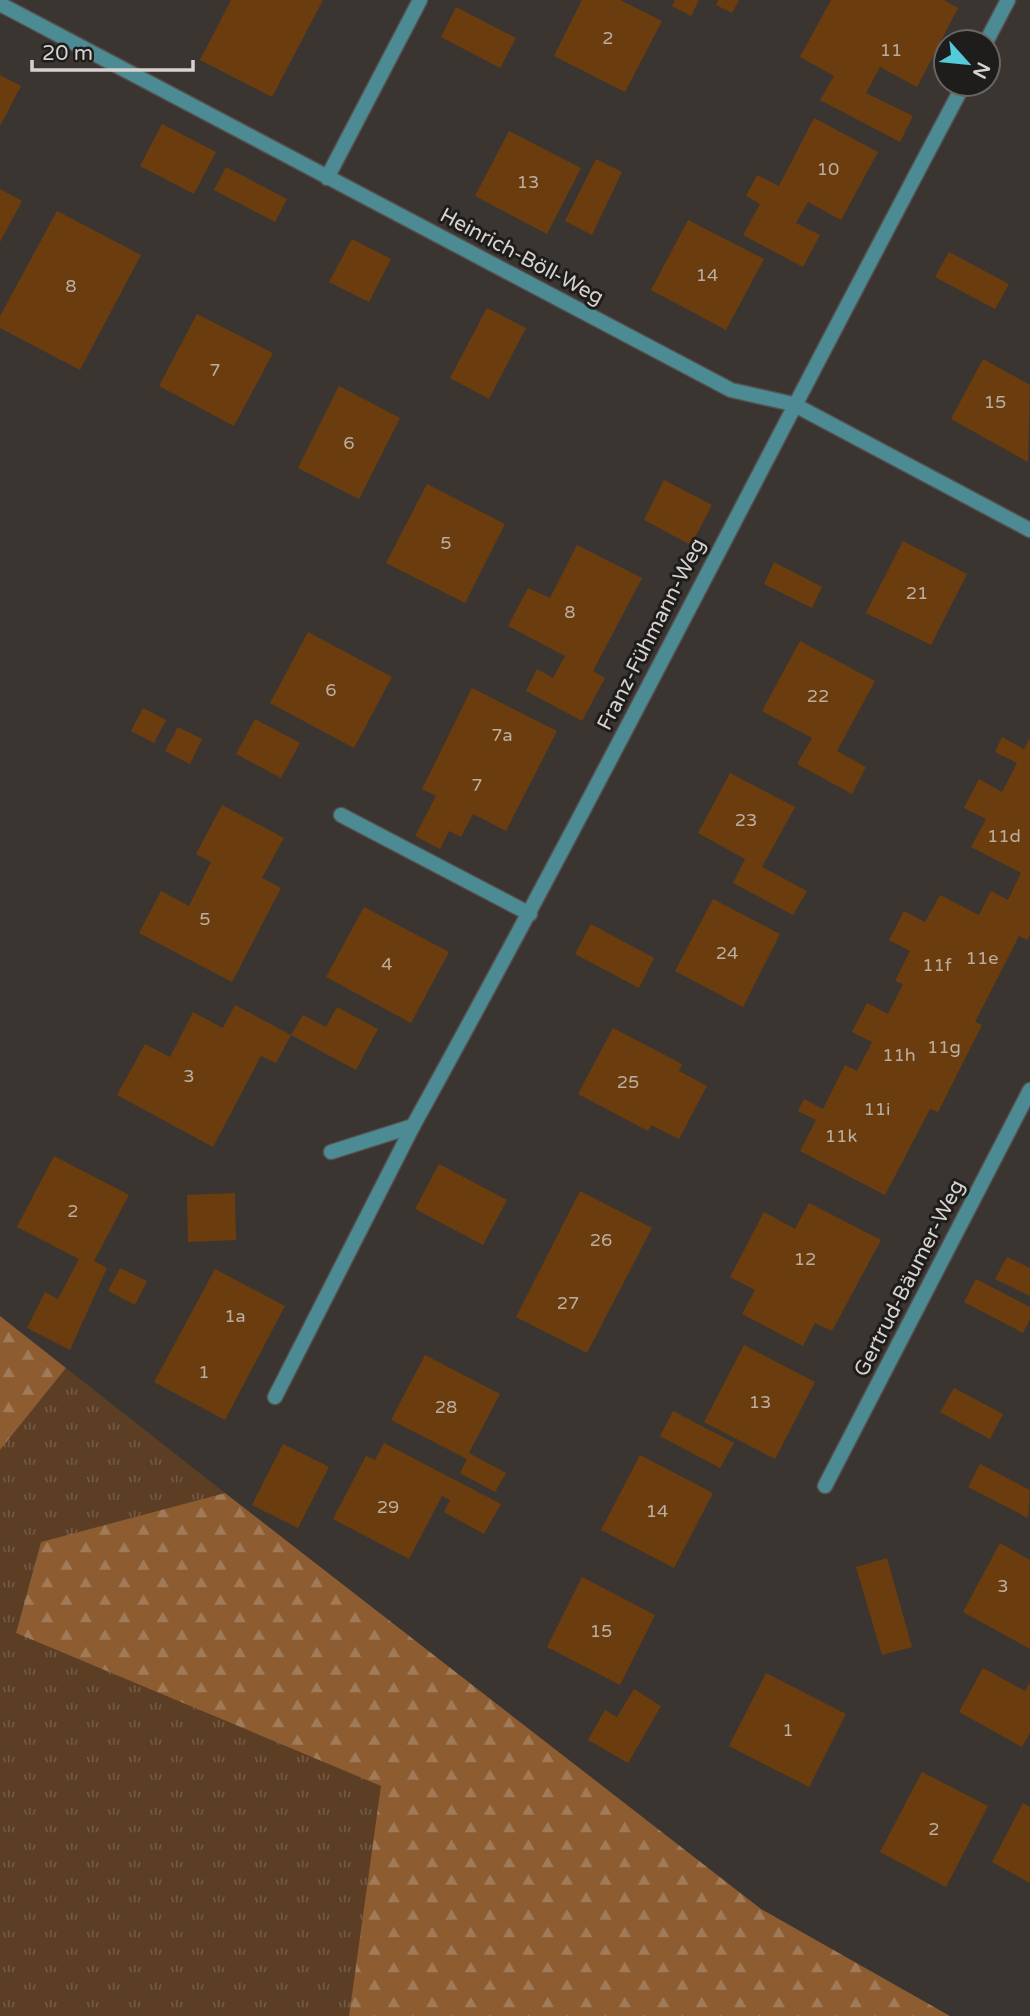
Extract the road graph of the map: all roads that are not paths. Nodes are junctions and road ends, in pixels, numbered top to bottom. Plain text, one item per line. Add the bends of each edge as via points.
1 (420, 0) edge
2 (1008, 0) edge
3 (0, 4) edge
4 (993, 28) edge
5 (957, 98) edge
6 (327, 178) junction
7 (793, 404) junction
8 (1030, 530) edge
9 (341, 815) dead end
10 (530, 914) junction
11 (1030, 1090) edge
12 (413, 1126) junction
13 (331, 1153) dead end
14 (275, 1397) dead end
15 (825, 1486) dead end

1 - 6 street
2 - 4 street
3 - 6 street, Heinrich-Böll-Weg
5 - 7 street, Franz-Fühmann-Weg
6 - 7 street, Heinrich-Böll-Weg via 731,390
7 - 8 street, Heinrich-Böll-Weg
7 - 10 street, Franz-Fühmann-Weg
9 - 10 street
10 - 12 street, Franz-Fühmann-Weg
11 - 15 street, Gertrud-Bäumer-Weg
12 - 13 street
12 - 14 street, Franz-Fühmann-Weg

